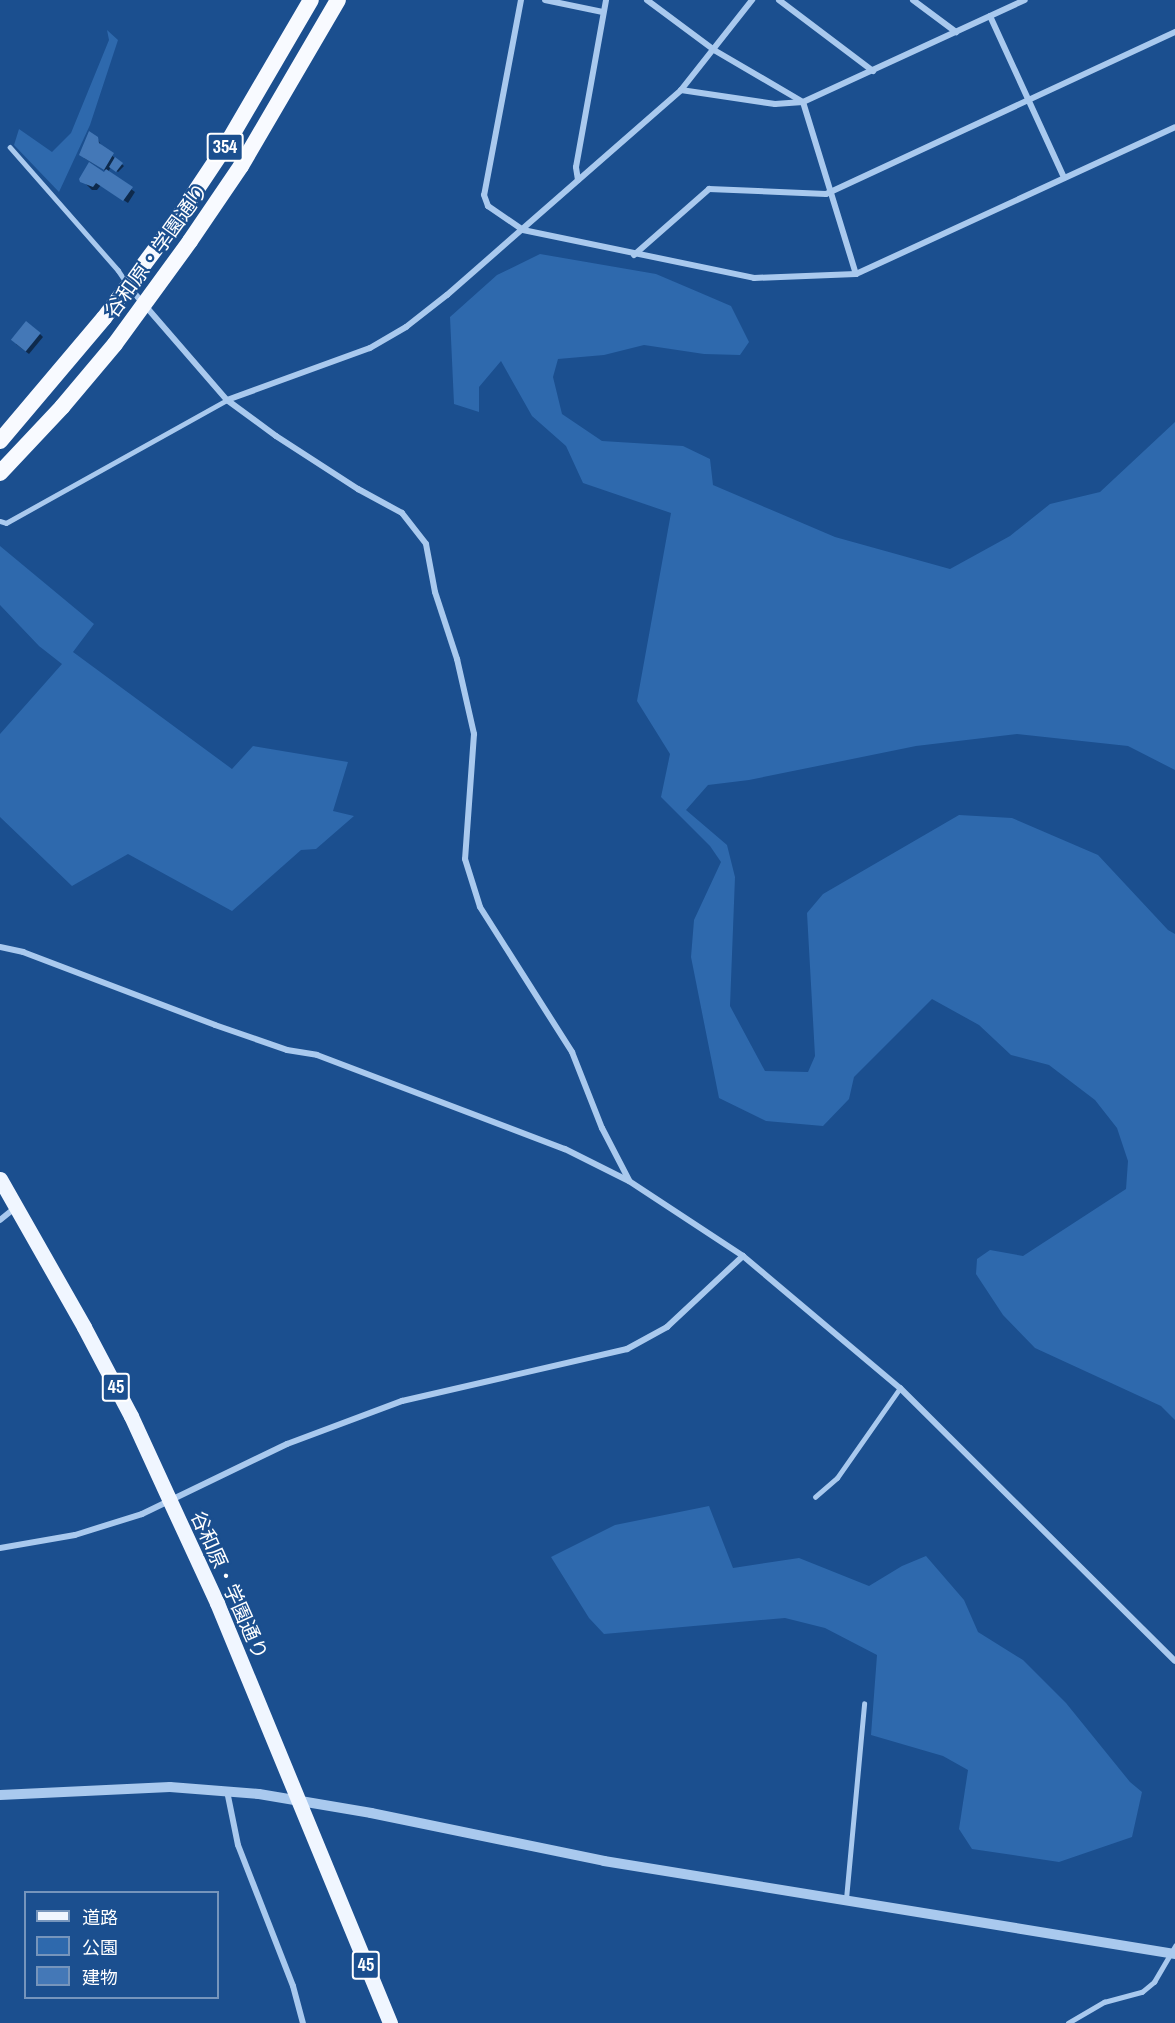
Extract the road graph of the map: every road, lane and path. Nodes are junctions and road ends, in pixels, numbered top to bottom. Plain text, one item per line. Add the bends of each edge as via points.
1 (311, 0) edge
2 (338, 0) edge
3 (521, 0) edge
4 (545, 0) edge
5 (606, 0) edge
6 (647, 0) edge
7 (752, 0) edge
8 (779, 0) edge
9 (913, 0) edge
10 (1025, 0) edge
11 (603, 12) junction
12 (990, 16) junction
13 (956, 32) junction
14 (1175, 32) edge
15 (714, 50) junction
16 (873, 71) junction
17 (681, 90) junction
18 (1028, 101) junction
19 (803, 102) junction
20 (1175, 127) edge
21 (10, 147) dead end
22 (1065, 178) junction
23 (578, 180) junction
24 (832, 191) junction
25 (523, 230) junction
26 (634, 255) junction
27 (856, 274) junction
28 (129, 287) junction
29 (144, 305) junction
30 (227, 400) junction
31 (0, 441) edge
32 (0, 473) edge
33 (0, 521) edge
34 (0, 947) edge
35 (0, 1179) edge
36 (629, 1181) junction
37 (17, 1207) junction
38 (0, 1220) edge
39 (742, 1256) junction
40 (900, 1388) junction
41 (815, 1497) dead end
42 (169, 1499) junction
43 (0, 1548) edge
44 (1175, 1661) edge
45 (864, 1704) dead end
46 (226, 1791) junction
47 (0, 1794) edge
48 (300, 1801) junction
49 (845, 1901) junction
50 (1174, 1951) edge
51 (303, 2023) edge
52 (390, 2023) edge
53 (1068, 2023) edge

1 - 28 highway, 谷和原・学園通り / 354 via 225,147
2 - 29 highway, 谷和原・学園通り / 354 via 241,166
3 - 25 street via 484,195 488,206
4 - 11 street
5 - 11 street
6 - 15 street
7 - 15 street
8 - 16 street
9 - 13 street
10 - 12 street
11 - 23 street via 576,167
12 - 13 street
12 - 18 street
13 - 16 street
14 - 18 street
15 - 17 street
15 - 19 street
16 - 19 street
17 - 19 street via 775,104
17 - 23 street
18 - 22 street
18 - 24 street
19 - 24 street
20 - 22 street
21 - 28 lane
22 - 27 street
23 - 25 street
24 - 26 street via 826,194 709,189
24 - 27 street
25 - 26 street
25 - 30 street via 406,327 370,348
26 - 27 street via 754,278
28 - 29 street
28 - 31 highway, 谷和原・学園通り / 354
29 - 30 street
29 - 32 highway, 谷和原・学園通り / 354 via 62,406
30 - 33 lane via 6,523
30 - 36 street via 358,489 402,513 426,544 435,592 457,659 474,734 465,858 480,907 572,1052 602,1128
34 - 36 street via 23,952 225,1029 287,1050 317,1055 565,1149
35 - 37 main road, 谷和原・学園通り / 45
36 - 39 street
37 - 38 street
37 - 42 main road, 谷和原・学園通り / 45 via 126,1406
39 - 40 street
39 - 42 street via 667,1327 627,1348 402,1401 287,1444
40 - 41 lane via 837,1478
40 - 44 street
42 - 43 street via 142,1514 75,1534
42 - 48 main road, 谷和原・学園通り / 45
45 - 49 lane
46 - 47 street via 138,1788
46 - 48 street
46 - 51 street via 238,1845 293,1986
48 - 49 street via 604,1861
48 - 52 main road, 谷和原・学園通り / 45
49 - 50 street
50 - 53 lane via 1154,1982 1142,1992 1104,2002

